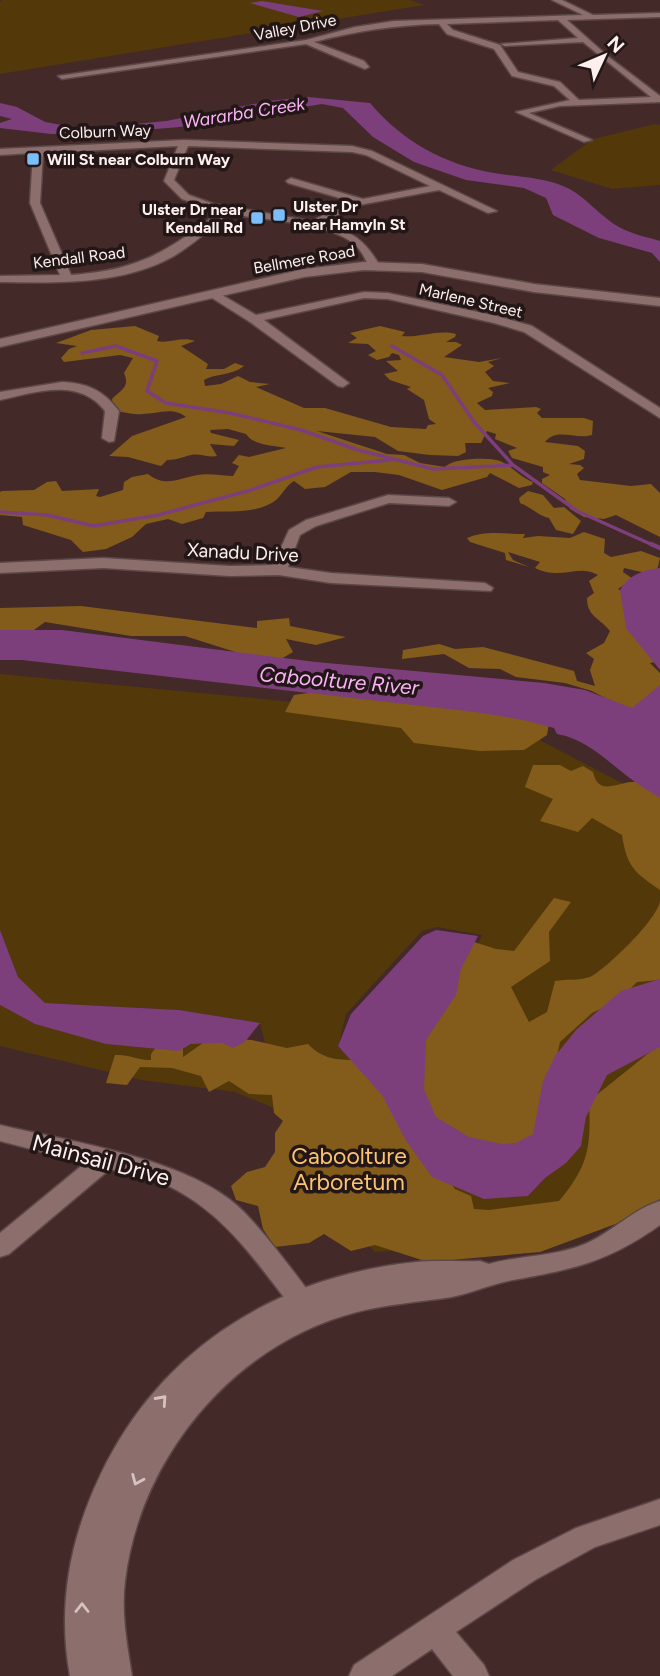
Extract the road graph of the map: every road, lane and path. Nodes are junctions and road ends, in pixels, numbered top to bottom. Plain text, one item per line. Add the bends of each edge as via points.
1 (556, 0) edge
2 (660, 15) edge
3 (593, 17) junction
4 (560, 18) junction
5 (441, 22) junction
6 (584, 40) junction
7 (306, 42) junction
8 (505, 44) dead end
9 (365, 67) dead end
10 (62, 76) dead end
11 (659, 99) edge
12 (577, 102) junction
13 (587, 140) dead end
14 (184, 143) junction
15 (38, 149) junction
16 (0, 152) edge
17 (291, 181) dead end
18 (438, 187) junction
19 (361, 201) junction
20 (229, 209) junction
21 (492, 211) dead end
22 (312, 225) junction
23 (374, 266) junction
24 (67, 278) junction
25 (0, 279) edge
26 (214, 294) junction
27 (660, 302) edge
28 (254, 319) junction
29 (0, 343) edge
30 (343, 383) dead end
31 (0, 396) edge
32 (660, 414) edge
33 (109, 438) dead end
34 (449, 502) dead end
35 (0, 568) edge
36 (279, 570) junction
37 (485, 588) dead end
38 (0, 1133) edge
39 (106, 1159) junction
40 (660, 1211) edge
41 (0, 1247) edge
42 (307, 1308) junction
43 (660, 1512) edge
44 (435, 1630) junction
45 (87, 1676) edge
46 (116, 1676) edge
47 (365, 1676) edge
48 (473, 1676) edge

1 - 3 street
2 - 3 street, Valley Drive
3 - 4 street, Valley Drive
4 - 5 street, Valley Drive
4 - 6 street
5 - 7 street, Valley Drive via 384,24
5 - 12 street via 450,32 497,47 515,74 557,84
6 - 8 street
6 - 11 street
7 - 9 street
7 - 10 street, Valley Drive
11 - 12 street
12 - 13 street via 520,111
14 - 15 street, Colburn Way
14 - 18 street, Colburn Way via 352,149
14 - 20 street via 169,181 173,189
15 - 16 street, Colburn Way
15 - 24 street via 35,203
17 - 19 street
18 - 19 street
18 - 21 street, Colburn Way
19 - 22 street
20 - 22 street
20 - 24 street, Kendall Road via 160,258
22 - 23 street via 359,241 369,249
23 - 26 main road, Bellmere Road via 312,272
23 - 27 main road, Bellmere Road via 447,271 534,288
24 - 25 street, Kendall Road
26 - 28 street
26 - 29 main road, Bellmere Road
28 - 30 street
28 - 32 street, Marlene Street via 364,295 497,320 528,329
31 - 33 street via 57,386 85,387 102,396 112,411
34 - 36 street via 388,499 311,523 294,533
35 - 36 street, Xanadu Drive via 103,563
36 - 37 street, Xanadu Drive
38 - 39 street, Mainsail Drive
39 - 41 street
39 - 42 street, Mainsail Drive via 167,1175 204,1194 235,1218
40 - 42 main road via 613,1243 584,1256 454,1286
45 -> 42 main road via 82,1603 88,1549 106,1489 130,1443 158,1404 195,1366 237,1334
42 -> 46 main road via 190,1400 141,1471 126,1507 108,1590
43 - 44 street via 576,1542 524,1570
44 - 47 street
44 - 48 street

